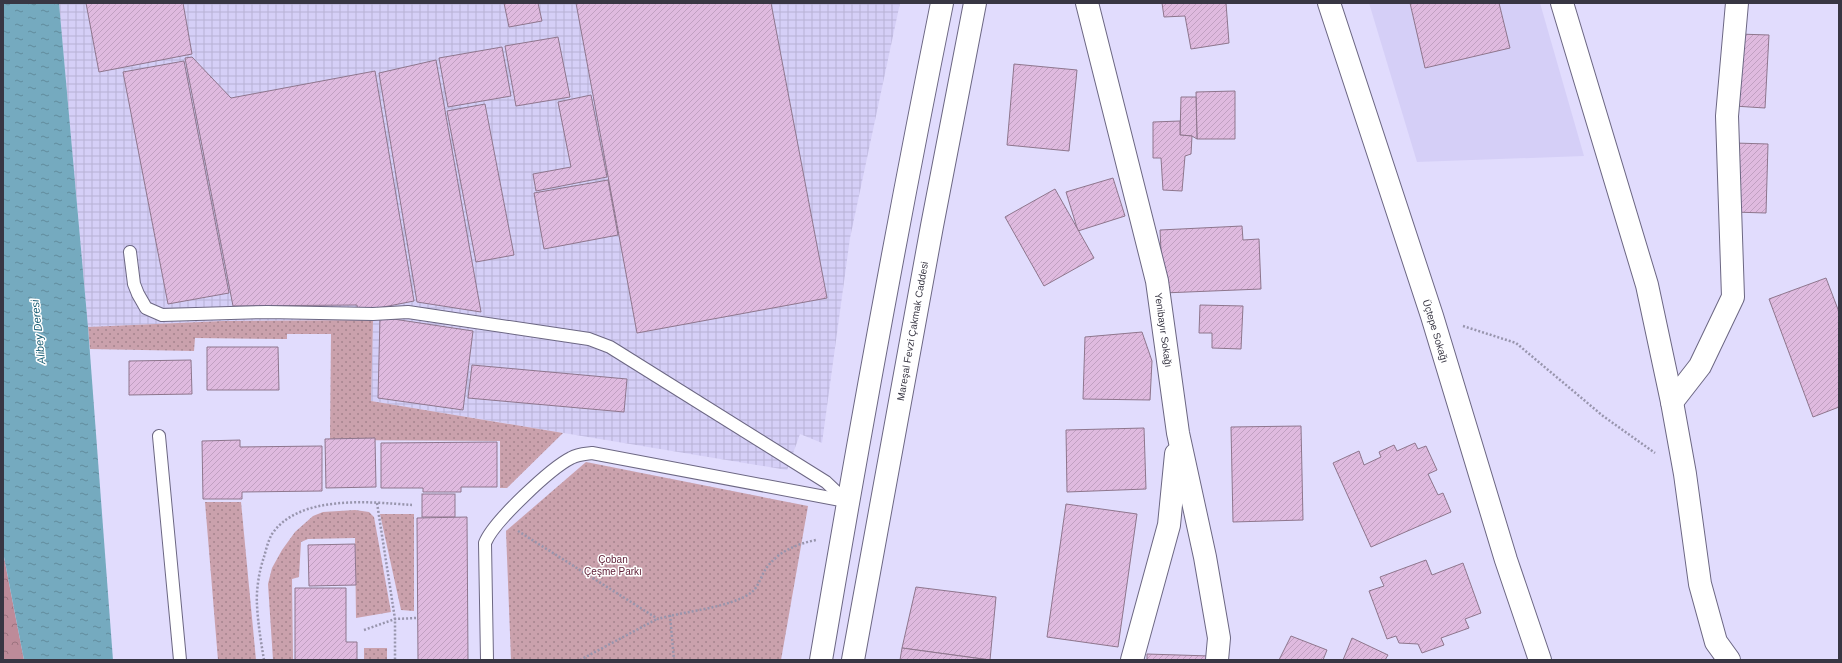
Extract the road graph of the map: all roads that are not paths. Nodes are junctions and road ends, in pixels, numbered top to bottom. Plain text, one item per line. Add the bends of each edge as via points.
1 (942, 3) edge
2 (975, 3) edge
3 (1088, 3) edge
4 (1329, 3) edge
5 (1562, 3) edge
6 (1737, 3) edge
7 (130, 252) dead end
8 (1672, 402) junction
9 (1178, 433) junction
10 (159, 436) dead end
11 (848, 502) junction
12 (180, 660) edge
13 (487, 660) edge
14 (821, 660) edge
15 (853, 660) edge
16 (1132, 660) edge
17 (1217, 660) edge
18 (1540, 660) edge
19 (1729, 660) edge

1 - 11 street via 918,118
2 - 15 street, Mareşal Fevzi Çakmak Caddesi
3 - 9 street, Yenibayır Sokağı via 1157,281
4 - 18 street, Üçtepe Sokağı via 1432,316 1506,560
5 - 8 street via 1647,286
6 - 8 street via 1727,116 1733,297 1700,366
7 - 11 lane via 134,284 138,294 146,308 162,315 408,312 589,339 610,347 826,482
8 - 19 street via 1700,584 1716,642
9 - 16 street via 1169,525
9 - 17 street, Yenibayır Sokağı via 1205,557 1219,638
10 - 12 lane
11 - 13 lane via 592,453 578,454 558,466 500,519 489,533 485,543
11 - 14 street

